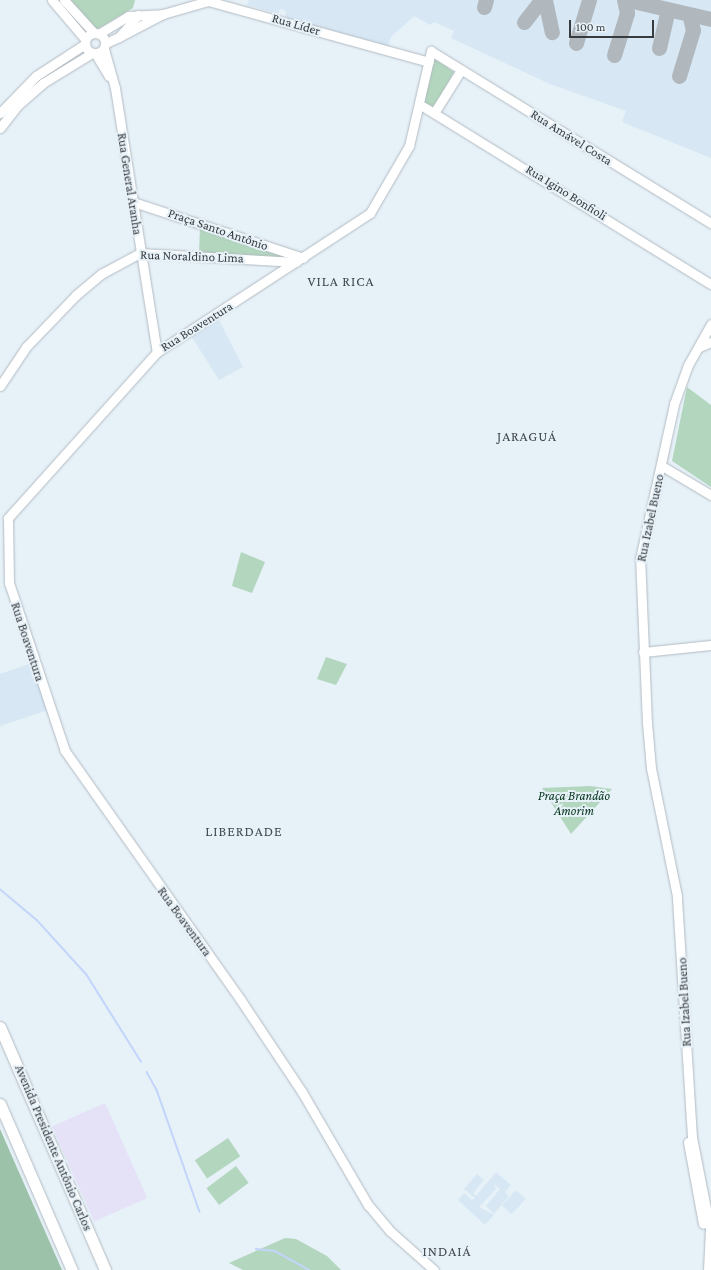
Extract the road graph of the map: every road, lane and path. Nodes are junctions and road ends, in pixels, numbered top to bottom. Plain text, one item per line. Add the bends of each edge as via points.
1 (52, 0) edge
2 (64, 0) edge
3 (164, 14) junction
4 (138, 15) junction
5 (97, 33) junction
6 (119, 37) junction
7 (85, 42) junction
8 (105, 46) junction
9 (431, 51) joint
10 (93, 53) junction
11 (428, 62) junction
12 (461, 70) junction
13 (115, 88) junction
14 (419, 104) junction
15 (0, 113) edge
16 (434, 113) junction
17 (0, 128) edge
18 (133, 202) junction
19 (711, 224) edge
20 (140, 253) junction
21 (299, 260) junction
22 (711, 284) edge
23 (711, 324) edge
24 (711, 342) edge
25 (699, 347) junction
26 (157, 352) junction
27 (0, 386) edge
28 (662, 466) junction
29 (711, 495) edge
30 (711, 645) edge
31 (643, 652) junction
32 (651, 768) junction
33 (0, 1027) edge
34 (0, 1104) edge
35 (688, 1163) junction
36 (704, 1198) junction
37 (707, 1236) junction
38 (72, 1270) edge
39 (105, 1270) edge
40 (434, 1270) edge
41 (708, 1270) edge

1 - 7 street, Rua General Aranha
2 - 5 street, Rua General Aranha
3 - 4 street, Rua Líder
3 - 6 street, Rua Líder
3 - 11 street, Rua Líder via 208,1
4 - 5 street, Rua Líder via 119,20
4 - 6 street, Rua Líder
5 - 7 street, Rua Líder
5 - 8 street, Rua General Aranha
6 - 8 street, Rua Líder
7 - 10 street, Rua General Aranha
7 - 15 street, Rua Líder via 36,76
8 - 10 street, Rua Líder
8 - 13 street, Rua General Aranha
9 - 11 street, Rua Boaventura
9 - 12 street, Rua Amável Costa
10 - 13 street, Rua General Aranha
10 - 17 street, Rua Líder via 43,83
11 - 14 street, Rua Boaventura
12 - 16 street
12 - 19 street, Rua Amável Costa
13 - 18 street, Rua General Aranha
14 - 16 street, Rua Igino Bonfioli
14 - 21 street, Rua Boaventura via 409,146 380,202 370,213
16 - 22 street, Rua Igino Bonfioli
18 - 20 street, Rua General Aranha
18 - 21 street, Praça Santo Antônio
20 - 21 street, Rua Noraldino Lima
20 - 26 street, Rua General Aranha
20 - 27 street, Rua Noraldino Lima via 101,274 76,295 26,347
21 - 26 street, Rua Boaventura
23 - 25 street, Rua Izabel Bueno
24 - 25 street
25 - 28 street, Rua Izabel Bueno via 688,365 674,404
26 - 40 street, Rua Boaventura via 8,518 9,583 54,726 65,751 302,1092 368,1205 390,1231
28 - 29 street
28 - 31 street, Rua Izabel Bueno via 640,559
30 - 31 street
31 - 32 street, Rua Izabel Bueno
32 - 35 street, Rua Izabel Bueno via 649,780 673,897
32 - 36 street, Rua Izabel Bueno via 677,896 692,1137
33 - 39 highway, Avenida Presidente Antônio Carlos
34 - 38 highway
35 - 36 street
35 - 37 street, Rua Izabel Bueno
36 - 37 street, Rua Izabel Bueno
37 - 41 street, Rua Izabel Bueno

